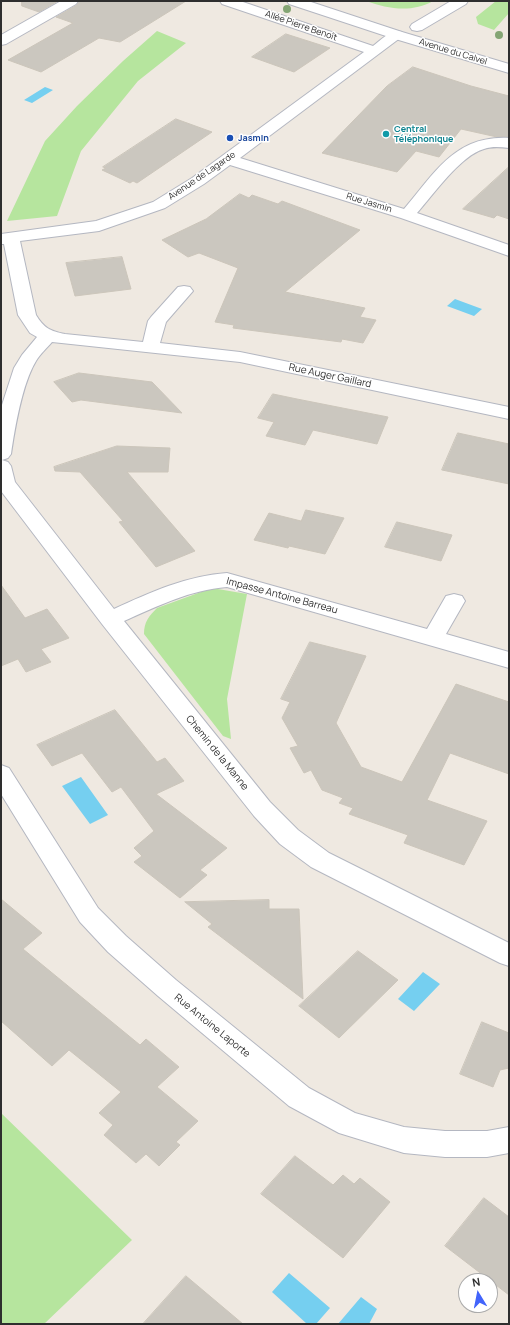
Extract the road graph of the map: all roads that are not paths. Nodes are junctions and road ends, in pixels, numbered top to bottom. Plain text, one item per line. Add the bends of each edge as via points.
1 (71, 1) edge
2 (227, 1) edge
3 (294, 1) edge
4 (336, 1) edge
5 (461, 1) edge
6 (399, 26) junction
7 (417, 27) junction
8 (1, 41) edge
9 (376, 52) junction
10 (509, 57) edge
11 (509, 69) edge
12 (509, 143) edge
13 (227, 159) junction
14 (407, 215) junction
15 (6, 238) edge
16 (509, 251) edge
17 (184, 290) dead end
18 (48, 336) junction
19 (150, 348) junction
20 (509, 413) edge
21 (1, 454) edge
22 (1, 466) edge
23 (454, 601) dead end
24 (110, 619) junction
25 (433, 638) junction
26 (509, 660) edge
27 (1, 774) edge
28 (509, 955) edge
29 (509, 1140) edge

1 - 8 street
2 - 9 street, Allée Pierre Benoît
3 - 6 street
4 - 6 street
5 - 7 street, Avenue de Lagarde
6 - 7 street, Avenue de Lagarde
6 - 9 street, Avenue de Lagarde
6 - 11 street, Avenue du Calvel
7 - 10 street, Avenue du Calvel
9 - 13 street, Avenue de Lagarde
12 - 14 street via 496,142 473,147 457,158
13 - 14 street, Rue Jasmin
13 - 15 street, Avenue de Lagarde via 180,193 134,215 99,226
14 - 16 street, Rue Jasmin
15 - 18 street via 27,315 36,329
17 - 19 street via 157,321
18 - 19 street, Rue Auger Gaillard
18 - 21 street via 28,360 20,377
19 - 20 street, Rue Auger Gaillard via 240,357
22 - 24 street, Chemin de la Manne via 5,483
23 - 25 street
24 - 25 street, Impasse Antoine Barreau via 194,585 211,580 227,580
24 - 28 street, Chemin de la Manne via 262,810 289,836 320,860
25 - 26 street, Impasse Antoine Barreau
27 - 29 street, Rue Antoine Laporte via 89,915 117,944 167,988 300,1097 349,1124 404,1140 444,1144 487,1144

